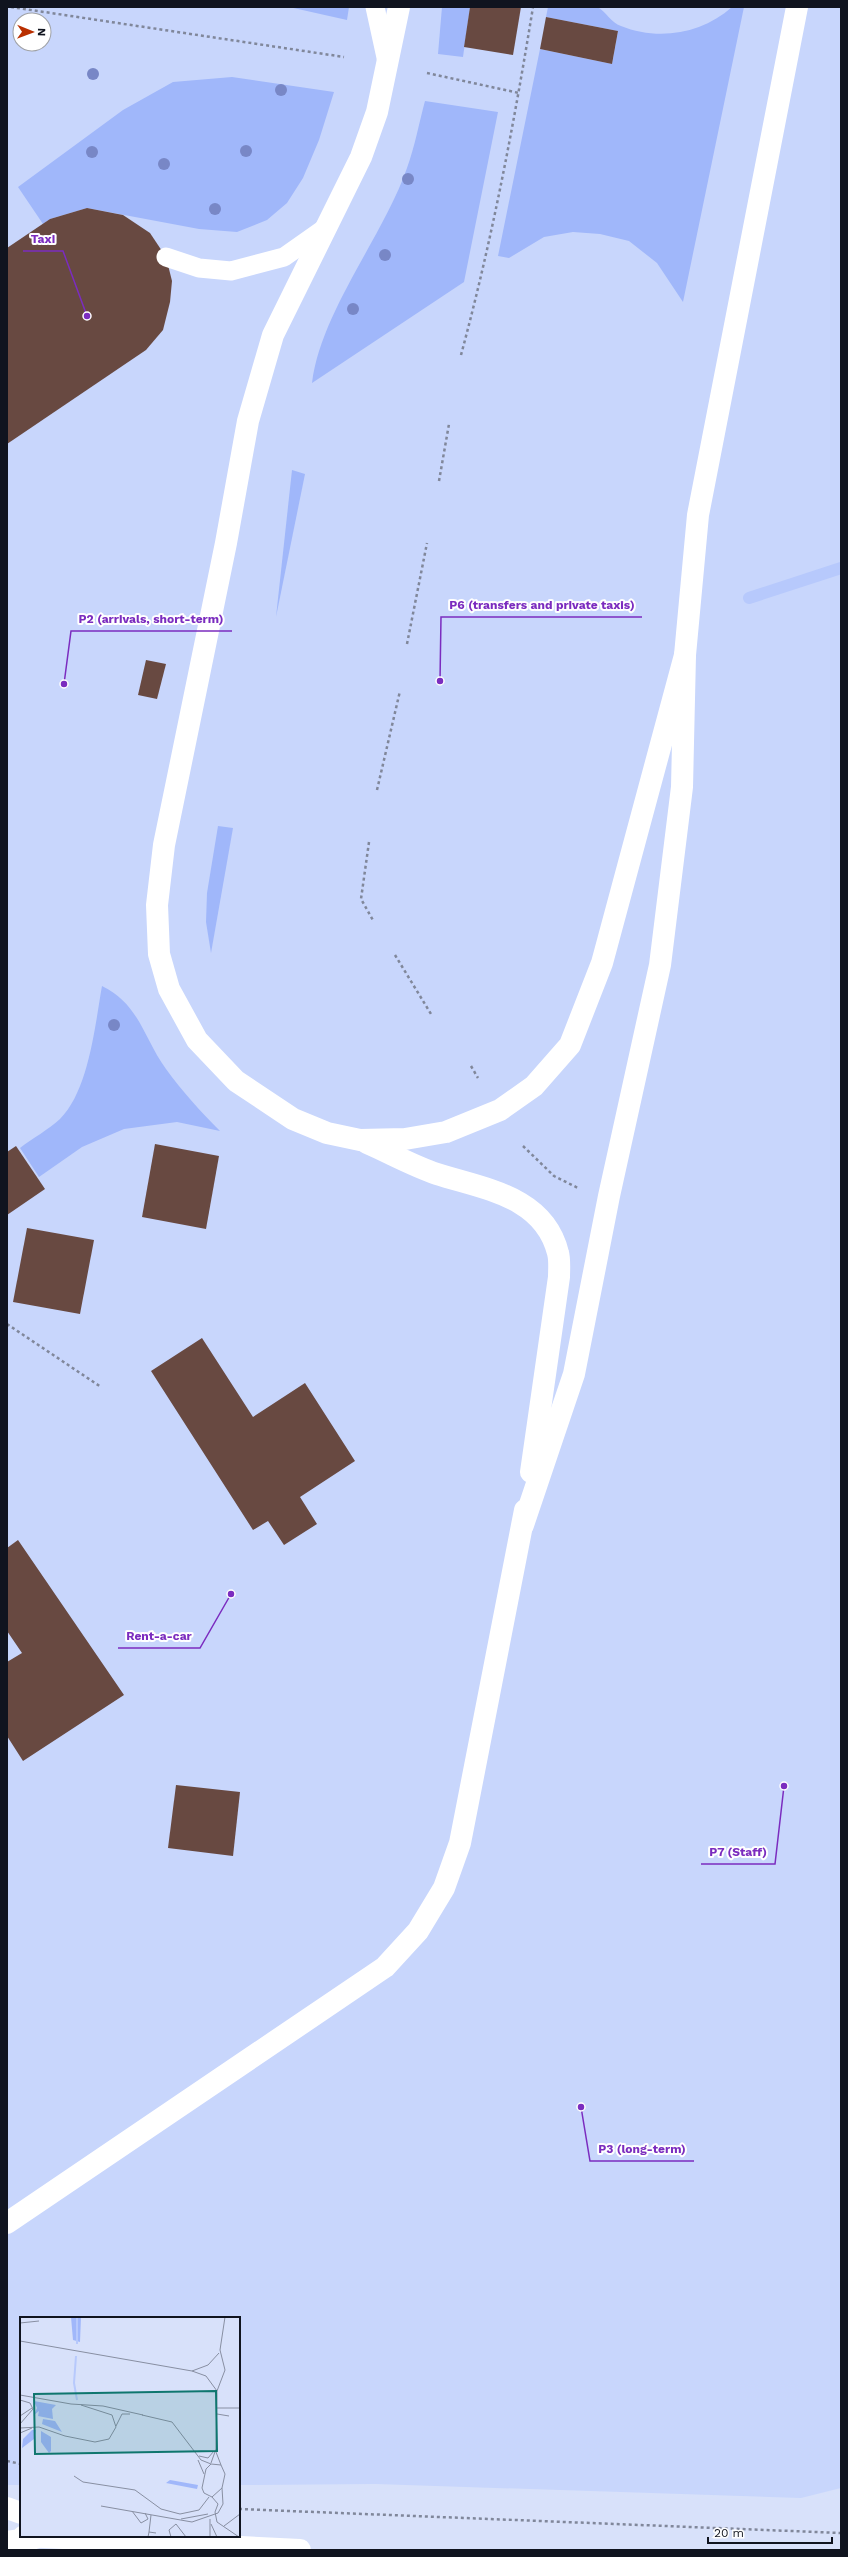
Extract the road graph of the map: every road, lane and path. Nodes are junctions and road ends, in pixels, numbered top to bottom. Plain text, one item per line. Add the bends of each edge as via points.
1 (11, 7) edge
2 (375, 7) edge
3 (398, 7) edge
4 (533, 7) edge
5 (797, 7) edge
6 (344, 57) dead end
7 (388, 65) junction
8 (427, 73) dead end
9 (519, 93) junction
10 (328, 226) junction
11 (166, 256) dead end
12 (461, 355) dead end
13 (449, 424) dead end
14 (439, 481) dead end
15 (427, 543) dead end
16 (407, 644) dead end
17 (685, 655) junction
18 (400, 691) dead end
19 (377, 790) dead end
20 (370, 842) dead end
21 (374, 922) dead end
22 (395, 955) dead end
23 (431, 1014) dead end
24 (471, 1066) dead end
25 (478, 1078) dead end
26 (360, 1140) junction
27 (523, 1146) dead end
28 (579, 1189) dead end
29 (7, 1324) edge
30 (101, 1386) dead end
31 (523, 1525) junction
32 (7, 2223) edge
33 (7, 2461) edge
34 (20, 2464) edge
35 (7, 2508) edge
36 (240, 2509) edge
37 (20, 2513) edge
38 (7, 2533) edge
39 (841, 2533) edge
40 (20, 2535) edge
41 (23, 2537) edge
42 (64, 2537) edge
43 (103, 2538) edge
44 (7, 2542) edge
45 (300, 2550) edge

1 - 6 path
2 - 7 lane
3 - 7 street
4 - 9 path
5 - 17 street via 698,515
7 - 10 street via 377,112 361,157
8 - 9 path
9 - 12 path via 481,278
10 - 11 lane via 284,257 231,271 199,268
10 - 26 street via 273,335 248,421 164,845 157,905 159,954 169,989 197,1040 236,1080 293,1119 327,1133
13 - 14 path
15 - 16 path
17 - 26 street via 602,963 570,1045 534,1086 500,1110 446,1132 405,1139
17 - 31 street via 682,787 660,965 574,1374
18 - 19 path
20 - 21 path via 361,899
22 - 23 path
24 - 25 path
26 - 31 street via 436,1174 496,1191 528,1207 547,1226 558,1253 559,1277
27 - 28 path via 554,1176
29 - 30 path
31 - 32 street via 460,1843 444,1888 418,1931 386,1968
33 - 34 path
35 - 37 street
36 - 39 path
38 - 40 street
41 - 44 street
42 - 43 street
43 - 45 street

